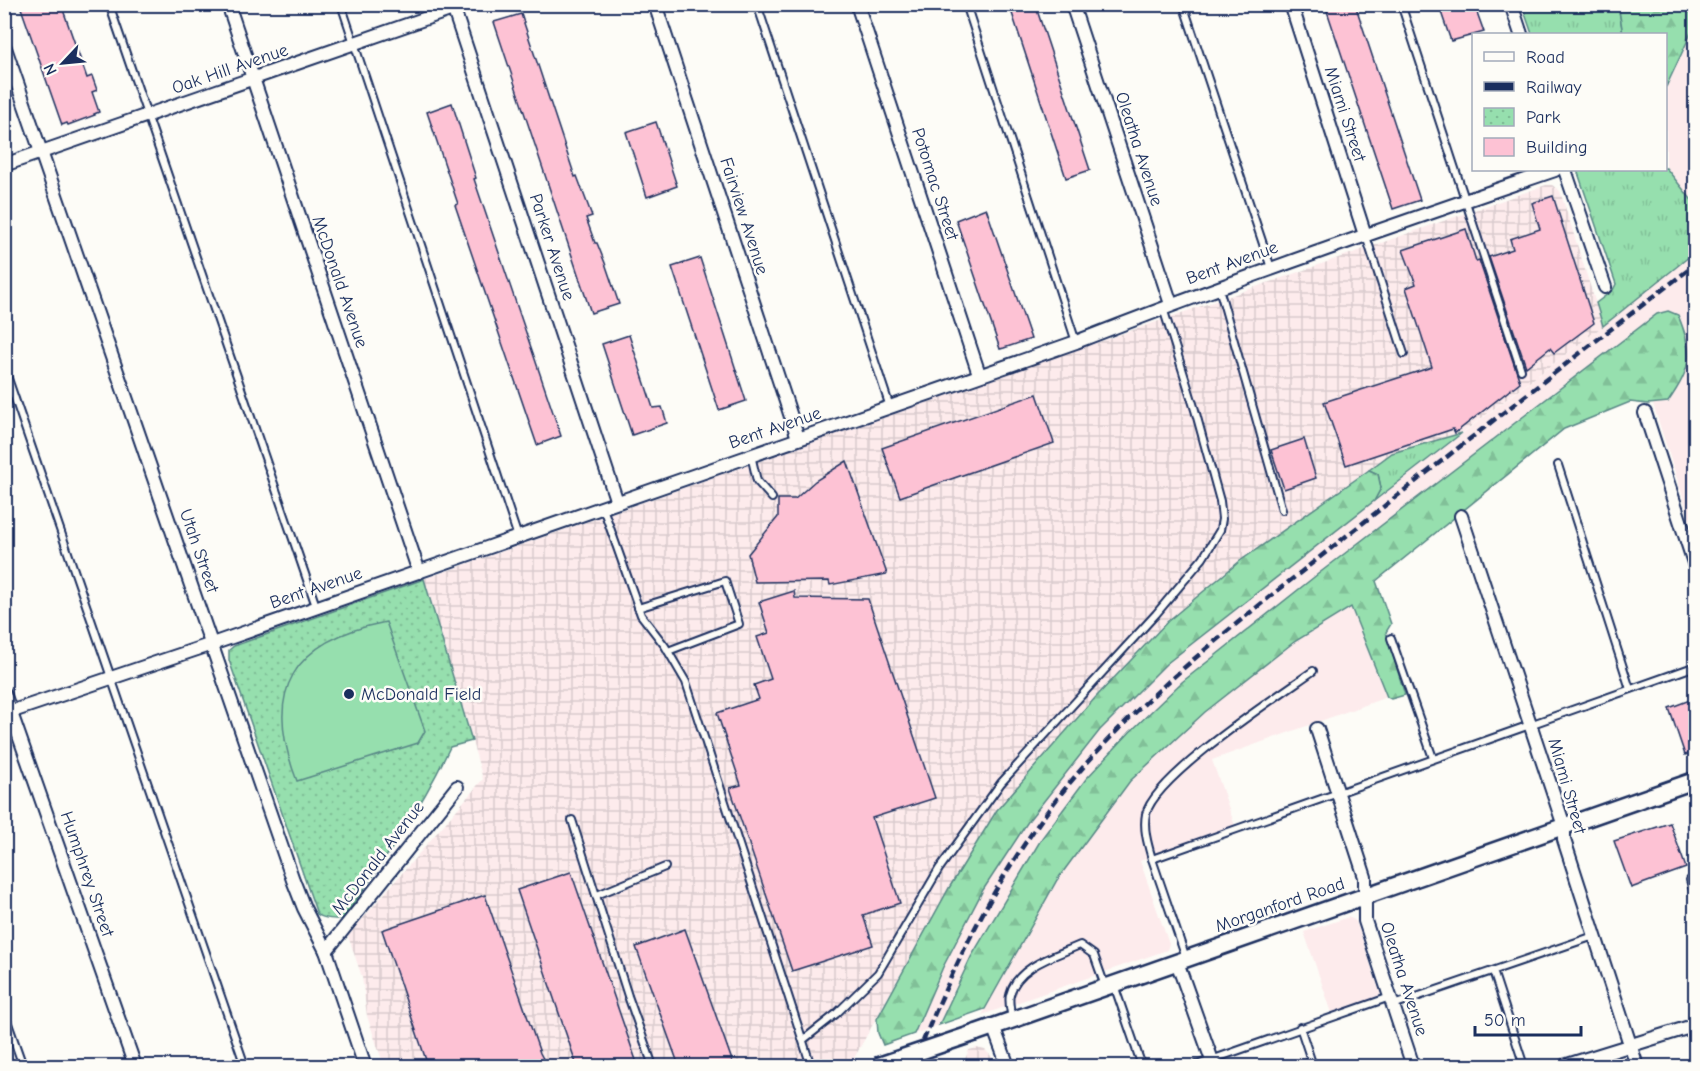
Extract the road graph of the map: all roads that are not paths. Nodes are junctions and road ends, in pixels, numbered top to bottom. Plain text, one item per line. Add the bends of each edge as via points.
1 (109, 4) edge
2 (228, 4) edge
3 (341, 4) edge
4 (467, 4) edge
5 (655, 4) edge
6 (757, 4) edge
7 (857, 4) edge
8 (966, 4) edge
9 (1072, 4) edge
10 (1183, 4) edge
11 (1291, 4) edge
12 (1401, 4) edge
13 (1511, 4) edge
14 (453, 7) edge
15 (1521, 33) edge
16 (4, 45) edge
17 (354, 45) junction
18 (254, 80) junction
19 (147, 117) junction
20 (42, 153) junction
21 (4, 165) edge
22 (1552, 171) edge
23 (1565, 171) edge
24 (1464, 201) junction
25 (1365, 235) junction
26 (1271, 268) junction
27 (1219, 287) junction
28 (1605, 287) dead end
29 (1167, 306) junction
30 (1076, 342) junction
31 (1404, 354) dead end
32 (4, 367) edge
33 (1521, 370) dead end
34 (979, 374) junction
35 (890, 406) junction
36 (1645, 413) dead end
37 (798, 438) junction
38 (751, 455) junction
39 (1558, 465) dead end
40 (772, 498) dead end
41 (617, 502) junction
42 (603, 507) junction
43 (1282, 510) dead end
44 (1461, 516) dead end
45 (518, 537) junction
46 (1695, 569) edge
47 (419, 572) junction
48 (316, 606) junction
49 (638, 608) junction
50 (1391, 638) dead end
51 (212, 644) junction
52 (668, 651) junction
53 (1695, 666) edge
54 (1312, 670) dead end
55 (112, 677) junction
56 (1630, 689) junction
57 (4, 693) edge
58 (8, 713) edge
59 (1530, 725) junction
60 (1317, 729) dead end
61 (1433, 758) junction
62 (1693, 783) edge
63 (457, 787) dead end
64 (1337, 793) junction
65 (572, 820) dead end
66 (1564, 826) junction
67 (1152, 859) junction
68 (665, 867) dead end
69 (1695, 878) edge
70 (597, 895) junction
71 (1364, 896) junction
72 (1695, 900) edge
73 (1595, 936) junction
74 (326, 951) junction
75 (1182, 960) junction
76 (1493, 971) junction
77 (1110, 985) junction
78 (1391, 1001) junction
79 (4, 1012) edge
80 (1012, 1019) junction
81 (1695, 1025) edge
82 (993, 1026) junction
83 (1300, 1027) junction
84 (803, 1040) junction
85 (1630, 1045) junction
86 (1213, 1063) edge
87 (23, 1066) edge
88 (135, 1066) edge
89 (245, 1066) edge
90 (365, 1066) edge
91 (653, 1066) edge
92 (812, 1066) edge
93 (877, 1066) edge
94 (1008, 1066) edge
95 (1142, 1066) edge
96 (1194, 1066) edge
97 (1312, 1066) edge
98 (1413, 1066) edge
99 (1524, 1066) edge
100 (1564, 1066) edge
101 (1637, 1066) edge

1 - 19 lane
2 - 18 street, McDonald Avenue
3 - 17 lane
4 - 14 street, Oak Hill Avenue
5 - 37 street, Fairview Avenue
6 - 35 lane
7 - 34 street, Potomac Street
8 - 30 lane
9 - 29 street, Oleatha Avenue
10 - 26 lane
11 - 25 street, Miami Street
12 - 24 lane
13 - 15 street
14 - 17 street, Oak Hill Avenue
14 - 41 street, Parker Avenue
16 - 20 street, Utah Street
17 - 18 street, Oak Hill Avenue
17 - 45 lane
18 - 19 street, Oak Hill Avenue
18 - 47 street, McDonald Avenue
19 - 20 street, Oak Hill Avenue
19 - 48 lane
20 - 21 street, Oak Hill Avenue
20 - 51 street, Utah Street
22 - 24 street, Bent Avenue
23 - 28 street
24 - 25 street, Bent Avenue
24 - 33 lane
25 - 26 street, Bent Avenue
25 - 31 lane
26 - 27 street, Bent Avenue
27 - 29 street, Bent Avenue
27 - 43 lane
29 - 30 street, Bent Avenue
29 - 84 lane via 1220,501 1220,530 1203,558 1156,614 1001,783 939,869 878,973
30 - 34 street, Bent Avenue
32 - 55 lane
34 - 35 street, Bent Avenue
35 - 37 street, Bent Avenue
36 - 46 street
37 - 38 street, Bent Avenue
38 - 40 lane via 757,481
38 - 41 street, Bent Avenue
39 - 56 lane
41 - 42 street, Bent Avenue
42 - 45 street, Bent Avenue
42 - 49 lane
44 - 59 street, Miami Street
45 - 47 street, Bent Avenue
47 - 48 street, Bent Avenue
48 - 51 street, Bent Avenue
49 - 52 lane
49 - 52 lane via 725,581 739,624
50 - 61 lane
51 - 55 street, Bent Avenue
51 - 74 street, Utah Street via 298,893
52 - 84 lane via 686,682
53 - 56 lane
54 - 67 lane via 1187,764 1162,788 1146,813 1145,834
55 - 58 street, Bent Avenue
55 - 89 lane
56 - 59 lane
57 - 58 street, Humphrey Street
58 - 88 street, Humphrey Street
59 - 61 lane
59 - 66 street, Miami Street
60 - 64 street, Oleatha Avenue
61 - 64 lane
62 - 66 street, Morganford Road
63 - 74 street, McDonald Avenue
64 - 67 lane
64 - 71 street, Oleatha Avenue via 1365,877
65 - 70 lane
66 - 71 street, Morganford Road
66 - 73 street, Miami Street via 1564,840
67 - 75 lane
68 - 70 lane
69 - 72 lane via 1690,880
70 - 91 lane
71 - 75 street, Morganford Road
71 - 78 street, Oleatha Avenue via 1365,921
73 - 76 lane
73 - 85 street, Miami Street
74 - 90 street, Utah Street
75 - 77 street, Morganford Road
75 - 86 street
76 - 78 lane
76 - 99 lane
77 - 80 street, Morganford Road
77 - 80 lane via 1094,955 1080,945 1019,975 1009,996
77 - 95 lane
78 - 83 lane
78 - 98 street, Oleatha Avenue
79 - 87 lane
80 - 82 street, Morganford Road
81 - 85 street
82 - 93 street, Morganford Road, bridge
82 - 94 street
83 - 86 lane
83 - 97 lane
84 - 92 lane
85 - 100 street
85 - 101 street, Miami Street
86 - 96 lane

